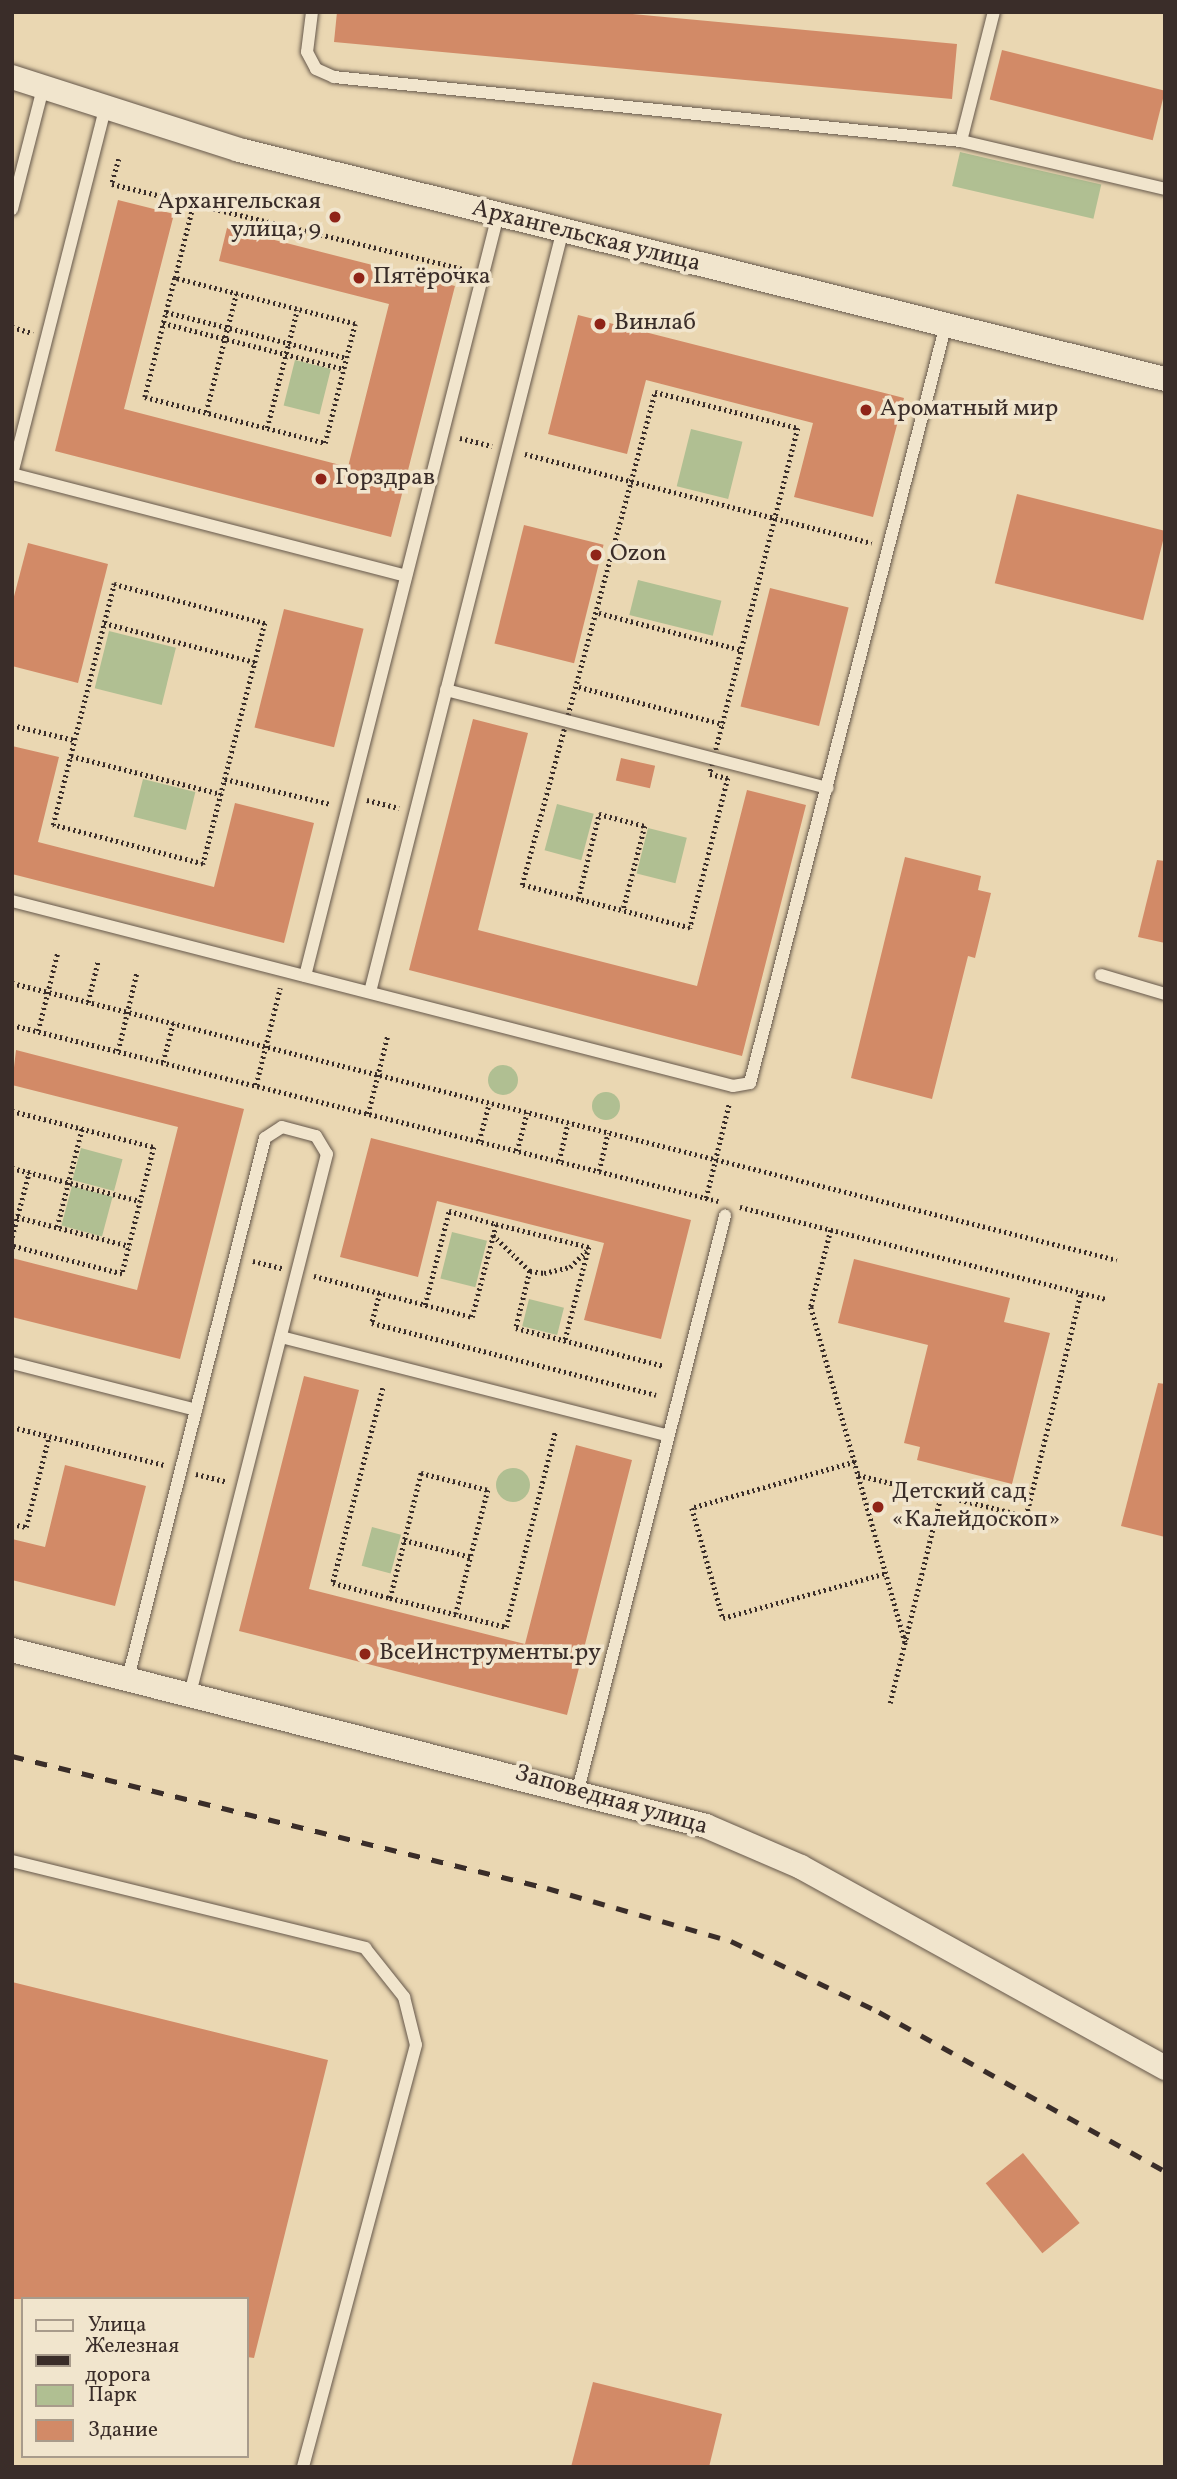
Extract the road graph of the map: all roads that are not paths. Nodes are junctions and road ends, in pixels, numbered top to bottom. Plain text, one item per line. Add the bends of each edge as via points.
1 (312, 12) edge
2 (993, 12) edge
3 (12, 77) edge
4 (43, 88) junction
5 (105, 109) junction
6 (961, 141) junction
7 (1165, 190) edge
8 (12, 209) edge
9 (498, 215) junction
10 (562, 233) junction
11 (946, 324) junction
12 (1165, 379) edge
13 (12, 474) edge
14 (406, 576) junction
15 (446, 690) junction
16 (828, 788) junction
17 (12, 901) edge
18 (1101, 975) dead end
19 (304, 976) junction
20 (370, 992) junction
21 (1165, 994) edge
22 (724, 1216) dead end
23 (281, 1337) junction
24 (12, 1363) edge
25 (196, 1410) junction
26 (668, 1436) junction
27 (12, 1650) edge
28 (128, 1678) junction
29 (190, 1694) junction
30 (578, 1790) junction
31 (12, 1860) edge
32 (1165, 2068) edge
33 (303, 2467) edge

1 - 6 lane via 307,52 316,69 334,77
2 - 6 lane
3 - 4 street, Архангельская улица
4 - 5 street, Архангельская улица
4 - 8 lane
5 - 9 street, Архангельская улица via 239,150
5 - 13 lane
6 - 7 lane
9 - 10 street, Архангельская улица
9 - 14 lane
10 - 11 street, Архангельская улица
10 - 15 lane
11 - 12 street, Архангельская улица
11 - 16 lane
13 - 14 lane
14 - 19 lane
15 - 16 lane
15 - 20 lane
16 - 20 lane via 750,1083 733,1086
17 - 19 lane
18 - 21 lane
19 - 20 lane
22 - 26 lane
23 - 25 lane via 327,1154 323,1140 275,1127 265,1138
23 - 26 lane
23 - 29 lane
24 - 25 lane
25 - 28 lane
26 - 30 lane
27 - 28 street, Заповедная улица
28 - 29 street, Заповедная улица
29 - 30 street, Заповедная улица
30 - 32 street, Заповедная улица via 706,1826 801,1867
31 - 33 lane via 365,1948 404,1997 416,2045

